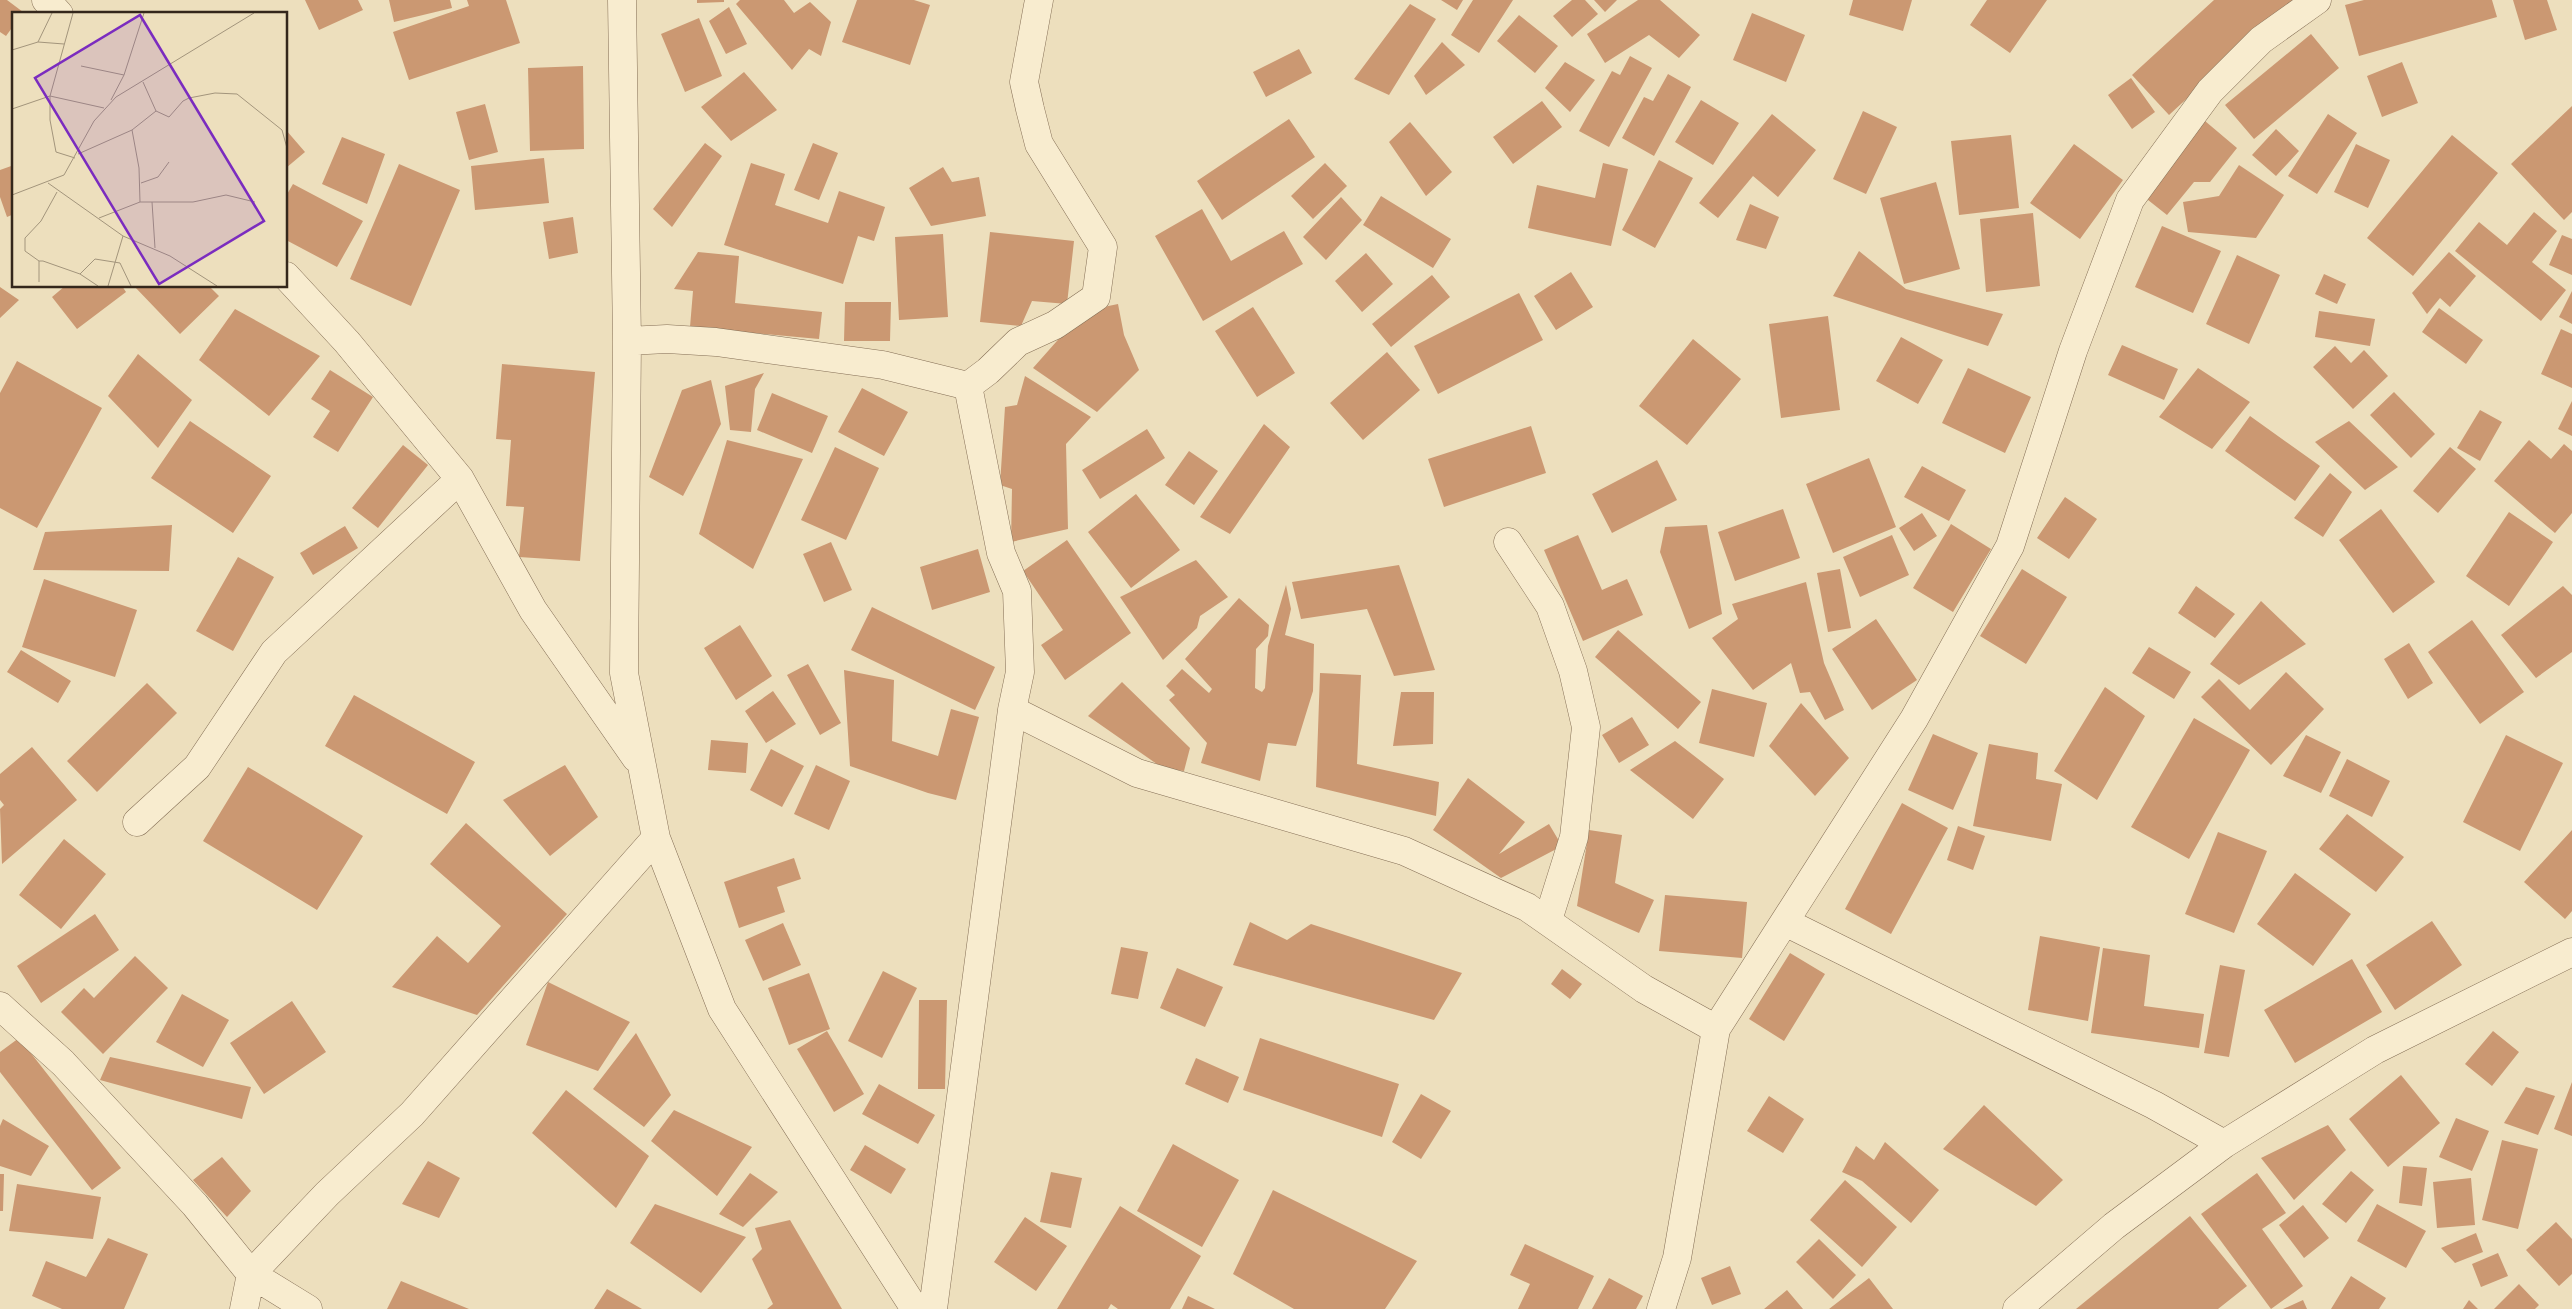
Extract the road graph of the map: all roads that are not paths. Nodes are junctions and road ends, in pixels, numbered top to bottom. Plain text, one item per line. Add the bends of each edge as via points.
1 (46, 0) edge
2 (622, 0) edge
3 (1038, 0) edge
4 (2317, 0) edge
5 (57, 12) edge
6 (288, 278) edge
7 (627, 341) junction
8 (968, 386) junction
9 (460, 479) junction
10 (1508, 542) dead end
11 (1012, 710) junction
12 (643, 767) junction
13 (137, 822) dead end
14 (656, 838) junction
15 (1548, 920) junction
16 (1785, 922) junction
17 (2572, 952) edge
18 (0, 1006) edge
19 (1716, 1030) junction
20 (2224, 1144) junction
21 (251, 1274) junction
22 (244, 1309) edge
23 (308, 1309) edge
24 (915, 1309) edge
25 (933, 1309) edge
26 (1661, 1309) edge
27 (2017, 1309) edge

1 - 5 street
2 - 7 street
3 - 8 street via 1024,82 1039,144 1103,247 1096,297 1055,325 1018,342
4 - 16 street via 2260,40 2210,91 2130,200 2073,352 2010,546 1914,718
6 - 9 street via 347,342
7 - 8 street via 667,338 716,342 883,365
7 - 12 street via 624,673
8 - 11 street via 1000,553 1017,590 1020,672
9 - 12 street via 533,610
9 - 13 street via 274,652 197,767
10 - 15 street via 1550,606 1573,671 1586,727 1574,837
11 - 15 street via 1138,773 1404,851 1527,907
11 - 25 street
12 - 14 street
14 - 21 street via 412,1114 326,1194
14 - 24 street via 722,1009
15 - 19 street via 1644,989
16 - 19 street
16 - 20 street via 2154,1105
17 - 20 street via 2375,1050
18 - 21 street via 63,1063 195,1205
19 - 26 street via 1677,1258
20 - 27 street via 2114,1226
21 - 22 street
21 - 23 street

